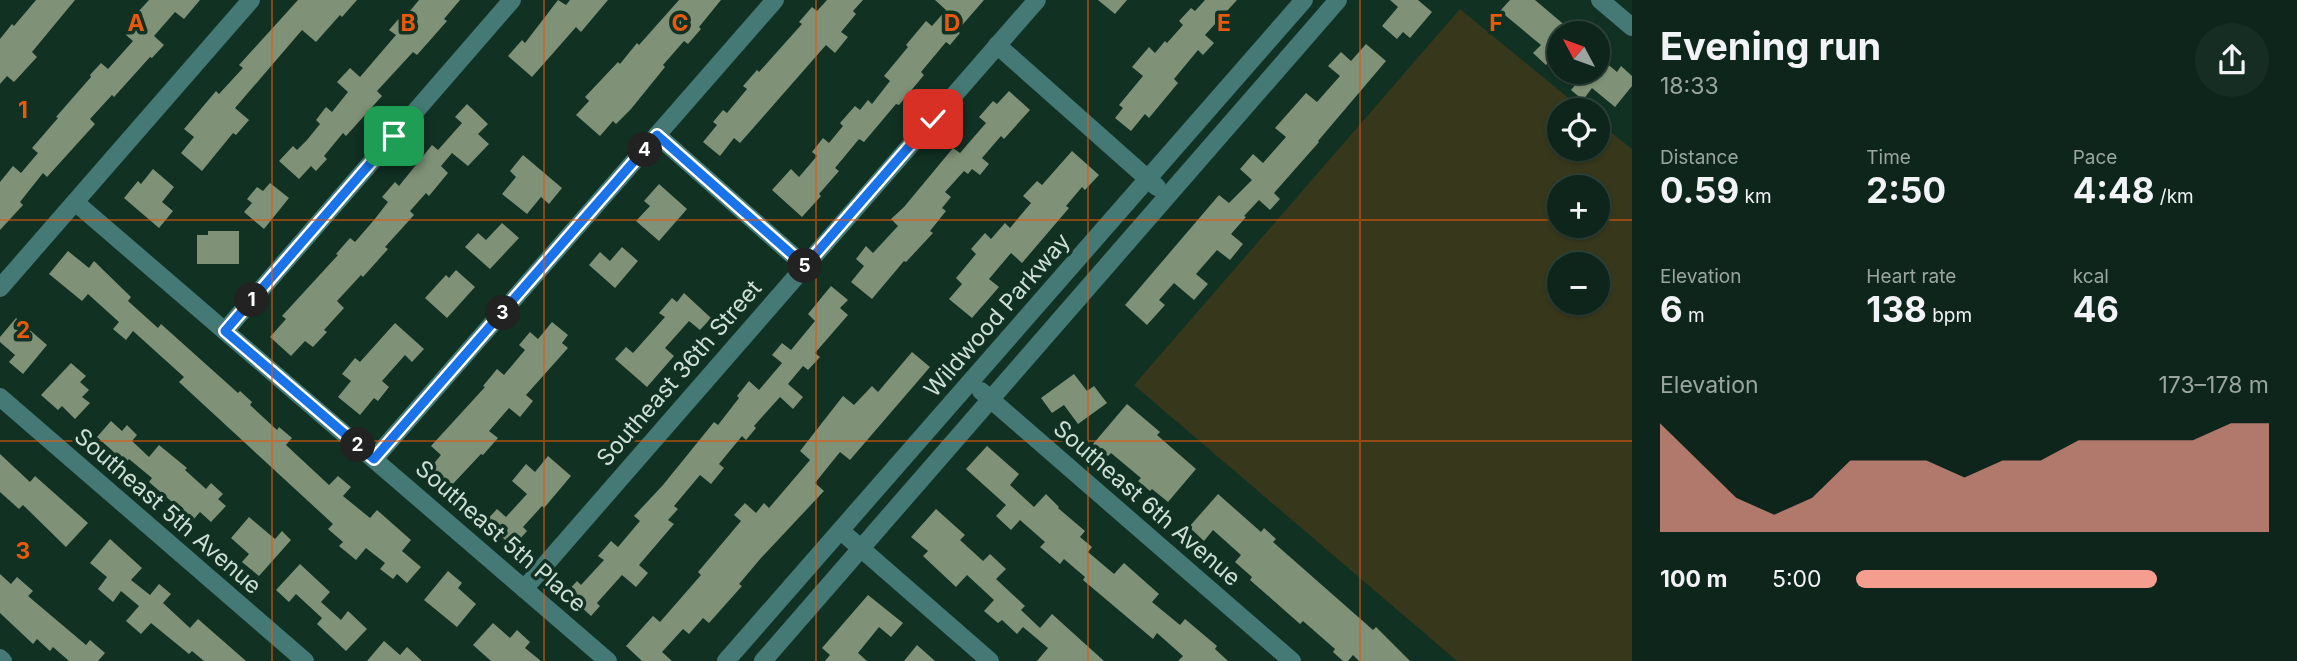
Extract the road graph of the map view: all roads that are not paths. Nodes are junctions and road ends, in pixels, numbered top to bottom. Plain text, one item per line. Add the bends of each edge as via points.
1 (251, 0) edge
2 (775, 0) edge
3 (1037, 0) edge
4 (1304, 0) edge
5 (1338, 0) edge
6 (1600, 0) edge
7 (506, 2) edge
8 (1632, 27) edge
9 (997, 45) junction
10 (657, 135) junction
11 (1148, 179) junction
12 (1168, 196) junction
13 (75, 202) junction
14 (805, 266) junction
15 (0, 288) edge
16 (225, 331) junction
17 (971, 382) junction
18 (0, 397) edge
19 (990, 399) junction
20 (374, 459) junction
21 (841, 530) junction
22 (862, 549) junction
23 (524, 589) junction
24 (305, 661) edge
25 (608, 661) edge
26 (726, 661) edge
27 (763, 661) edge
28 (990, 661) edge
29 (1292, 661) edge

1 - 13 street
2 - 10 street
3 - 9 street, Southeast 36th Street
4 - 11 street, Wildwood Parkway
5 - 12 street
6 - 8 street
7 - 16 street
9 - 11 street
9 - 14 street, Southeast 36th Street
10 - 14 street
10 - 20 street
11 - 12 street
11 - 17 street, Wildwood Parkway
12 - 19 street
13 - 15 street
13 - 16 street, Southeast 5th Place
14 - 23 street, Southeast 36th Street
16 - 20 street, Southeast 5th Place
17 - 19 street, Southeast 6th Avenue
17 - 21 street, Wildwood Parkway
18 - 24 street, Southeast 5th Avenue
19 - 22 street
19 - 29 street, Southeast 6th Avenue
20 - 23 street, Southeast 5th Place
21 - 22 street
21 - 26 street, Wildwood Parkway
22 - 27 street
22 - 28 street
23 - 25 street, Southeast 5th Place

